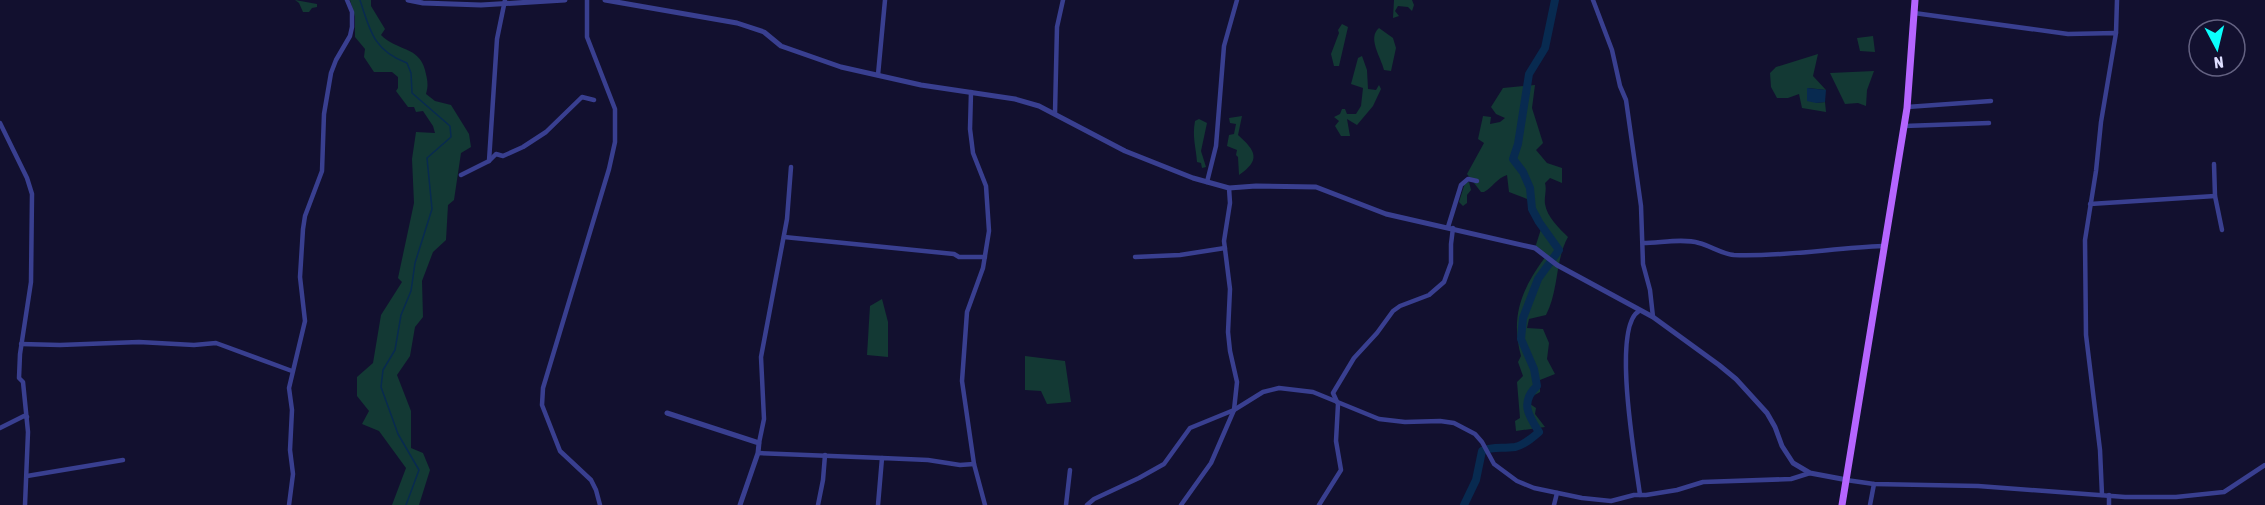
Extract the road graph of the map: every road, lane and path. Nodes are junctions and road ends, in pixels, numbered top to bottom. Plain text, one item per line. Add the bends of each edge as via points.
1 (347, 0) edge
2 (408, 0) edge
3 (565, 0) edge
4 (587, 0) edge
5 (605, 0) edge
6 (885, 0) edge
7 (1063, 0) edge
8 (1237, 0) edge
9 (1593, 0) edge
10 (1915, 0) edge
11 (2117, 0) edge
12 (505, 1) edge
13 (1914, 13) junction
14 (2116, 33) junction
15 (878, 75) junction
16 (971, 92) junction
17 (594, 100) dead end
18 (1991, 101) dead end
19 (1907, 106) junction
20 (1055, 114) junction
21 (0, 123) edge
22 (1989, 123) dead end
23 (1904, 126) junction
24 (489, 161) junction
25 (2214, 164) dead end
26 (791, 167) dead end
27 (461, 175) dead end
28 (1478, 181) dead end
29 (1207, 182) junction
30 (1229, 188) junction
31 (2215, 196) junction
32 (2090, 204) junction
33 (1451, 228) junction
34 (2222, 230) dead end
35 (784, 237) junction
36 (1643, 243) junction
37 (1883, 246) junction
38 (1225, 248) junction
39 (985, 257) junction
40 (1135, 257) dead end
41 (1639, 311) junction
42 (1653, 317) junction
43 (21, 344) junction
44 (292, 372) junction
45 (1335, 400) junction
46 (1234, 410) junction
47 (667, 413) dead end
48 (27, 417) junction
49 (0, 428) edge
50 (759, 443) junction
51 (758, 453) junction
52 (825, 455) junction
53 (882, 458) junction
54 (123, 460) dead end
55 (974, 464) junction
56 (2265, 465) edge
57 (1070, 470) dead end
58 (1810, 473) junction
59 (27, 476) junction
60 (1844, 480) junction
61 (1874, 484) junction
62 (1557, 493) junction
63 (1640, 495) junction
64 (2102, 495) junction
65 (2109, 495) junction
66 (25, 505) edge
67 (289, 505) edge
68 (600, 505) edge
69 (740, 505) edge
70 (818, 505) edge
71 (878, 505) edge
72 (985, 505) edge
73 (1066, 505) edge
74 (1087, 505) edge
75 (1181, 505) edge
76 (1319, 505) edge
77 (1554, 505) edge
78 (1840, 505) edge
79 (1870, 505) edge
80 (2109, 505) edge

1 - 44 street via 352,27 331,73 323,123 322,171 303,229 300,277 304,321
2 - 12 street via 442,4
3 - 12 street
4 - 68 street via 587,37 615,109 615,142 543,388 542,405 560,451 591,480
5 - 15 street via 737,23 764,32 801,55
6 - 15 street
7 - 20 street via 1057,27
8 - 29 street via 1224,46 1215,146
9 - 36 street via 1626,100
10 - 13 main road
11 - 14 street
12 - 24 street via 496,39
13 - 14 street via 2068,34
13 - 19 main road
14 - 32 street
15 - 16 street
16 - 20 street via 1015,99
16 - 39 street via 973,153 989,201
17 - 24 street via 582,97 546,132 503,156 496,154
18 - 19 street
19 - 23 main road
20 - 29 street via 1153,164
21 - 43 street via 32,194 30,292
22 - 23 street
23 - 37 main road
24 - 27 street
25 - 31 street
26 - 35 street
28 - 33 street via 1468,179 1461,185
29 - 30 street
30 - 33 street via 1316,187 1386,214
30 - 38 street
31 - 32 street
31 - 34 street
32 - 64 street via 2085,240 2086,335
33 - 41 street via 1535,248 1557,265
33 - 45 street via 1451,263 1444,282 1429,295 1393,311 1354,358 1333,393
35 - 39 street
35 - 50 street via 761,357 764,419
36 - 37 street via 1697,242 1730,255
36 - 42 street
37 - 60 main road
38 - 40 street
38 - 46 street via 1230,289 1229,342 1237,382
39 - 55 street via 967,312 963,347 962,381
41 - 42 street
41 - 63 street via 1630,328 1626,373
42 - 58 street via 1736,378 1767,413 1787,457
43 - 44 street via 216,343
43 - 48 street via 19,378
44 - 67 street
45 - 46 street via 1313,392 1279,388 1263,392
45 - 62 street via 1379,419 1454,423 1475,434 1494,464 1517,481
45 - 76 street via 1341,470
46 - 74 street via 1190,428 1164,464
46 - 75 street via 1211,463
47 - 50 street
48 - 49 street
48 - 59 street
50 - 51 street
51 - 52 street
51 - 69 street
52 - 53 street
52 - 70 street
53 - 55 street
53 - 71 street
54 - 59 street
55 - 72 street
56 - 65 street via 2224,492 2176,497
57 - 73 street
58 - 60 street
58 - 63 street via 1791,479 1703,482
59 - 66 street
60 - 61 street
60 - 78 main road
61 - 64 street via 1978,486
61 - 79 street
62 - 63 street via 1611,501
62 - 77 street
64 - 65 street
65 - 80 street

